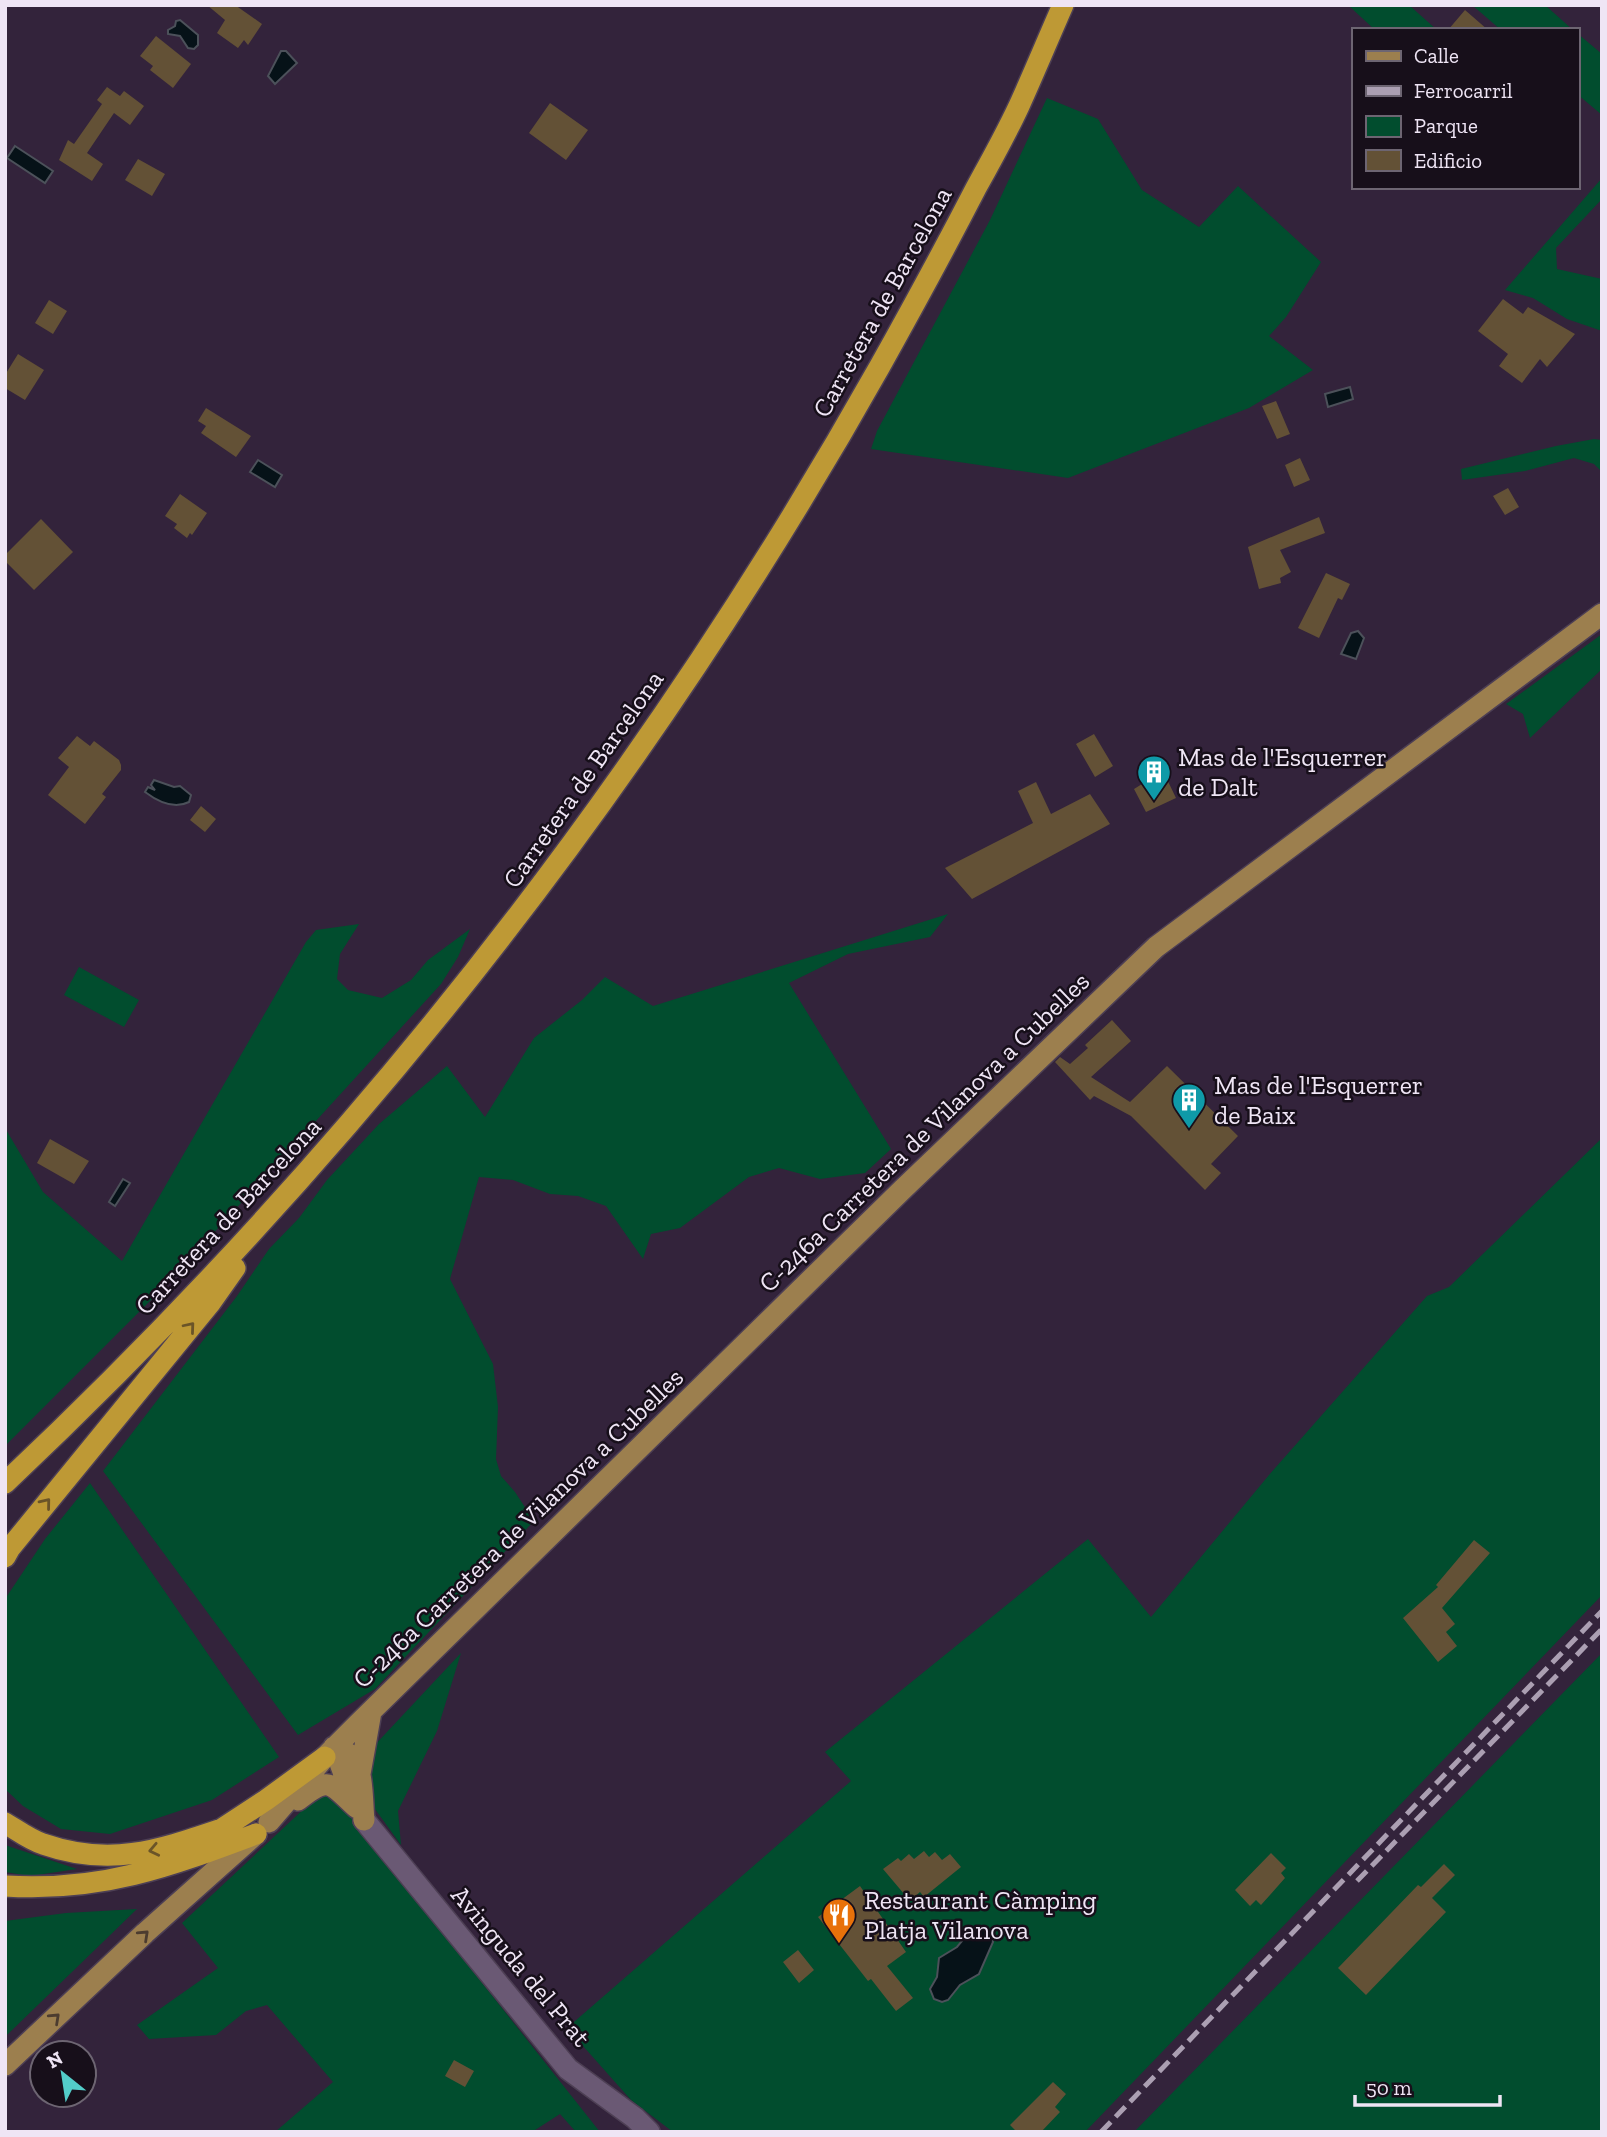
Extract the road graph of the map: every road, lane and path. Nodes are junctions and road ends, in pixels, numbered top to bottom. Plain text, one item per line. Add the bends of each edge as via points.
1 (1063, 5) edge
2 (1602, 614) edge
3 (274, 1211) junction
4 (5, 1483) edge
5 (5, 1557) edge
6 (371, 1712) junction
7 (329, 1752) junction
8 (360, 1774) junction
9 (361, 1814) junction
10 (5, 1823) edge
11 (263, 1828) junction
12 (219, 1830) junction
13 (169, 1865) junction
14 (5, 1886) edge
15 (5, 2064) edge
16 (649, 2132) edge

1 - 3 highway, Carretera de Barcelona via 1017,110 923,289 839,439 730,616 652,733 477,972
2 - 6 main road, C-246a Carretera de Vilanova a Cubelles via 1156,947
3 - 4 highway, Carretera de Barcelona
5 -> 3 highway via 211,1302
6 - 7 main road, C-246a Carretera de Vilanova a Cubelles
6 - 8 main road
7 - 8 main road via 350,1755
7 - 9 main road
7 - 11 main road, C-246a Carretera de Vilanova a Cubelles
7 - 12 highway
8 - 9 main road
9 - 11 main road via 337,1787 328,1784 316,1786
9 - 16 street, Avinguda del Prat via 569,2069
12 -> 10 highway via 150,1852 92,1856 41,1844
11 - 13 highway
15 -> 11 main road
12 - 13 highway
13 - 14 highway via 83,1885 46,1889

